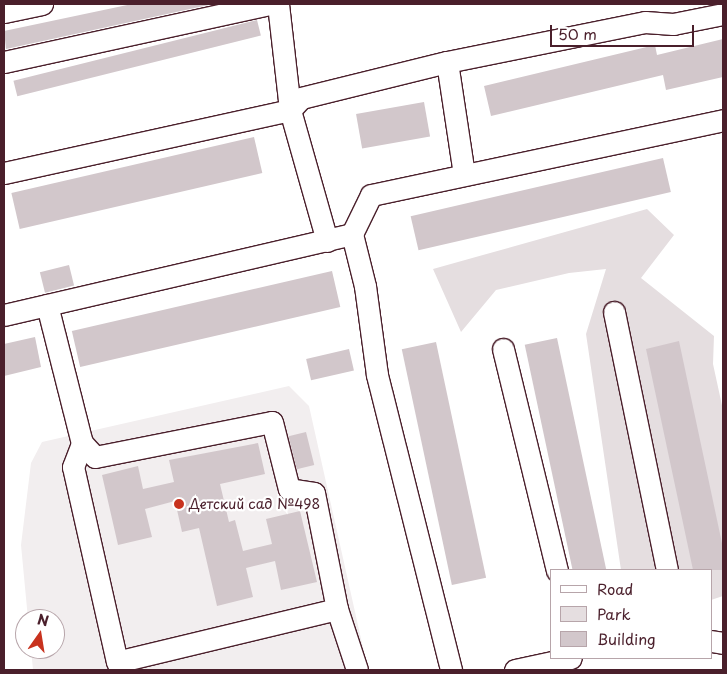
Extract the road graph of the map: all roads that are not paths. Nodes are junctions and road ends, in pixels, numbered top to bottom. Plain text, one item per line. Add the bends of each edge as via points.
1 (42, 4) edge
2 (271, 4) edge
3 (278, 4) edge
4 (4, 12) edge
5 (723, 14) edge
6 (4, 62) edge
7 (446, 62) junction
8 (290, 110) junction
9 (723, 120) edge
10 (4, 173) edge
11 (464, 175) junction
12 (352, 234) junction
13 (327, 241) junction
14 (47, 305) junction
15 (5, 311) edge
16 (614, 312) dead end
17 (503, 349) dead end
18 (82, 443) junction
19 (557, 569) edge
20 (667, 569) edge
21 (337, 609) junction
22 (568, 659) edge
23 (541, 668) edge
24 (357, 670) edge
25 (451, 670) edge
26 (515, 670) edge

1 - 4 lane
2 - 6 lane
3 - 8 lane
5 - 7 lane via 673,24 645,22
7 - 8 lane via 300,98
7 - 11 lane
8 - 10 lane
8 - 13 lane
9 - 11 lane
11 - 12 lane via 371,195
12 - 13 lane
12 - 25 lane via 365,286 377,375
13 - 14 lane
14 - 15 lane
14 - 18 lane
16 - 20 lane
17 - 19 lane
18 - 21 lane via 95,457 272,422 289,489 314,493
18 - 21 lane via 73,467 117,662
21 - 24 lane
22 - 23 lane
23 - 26 lane

